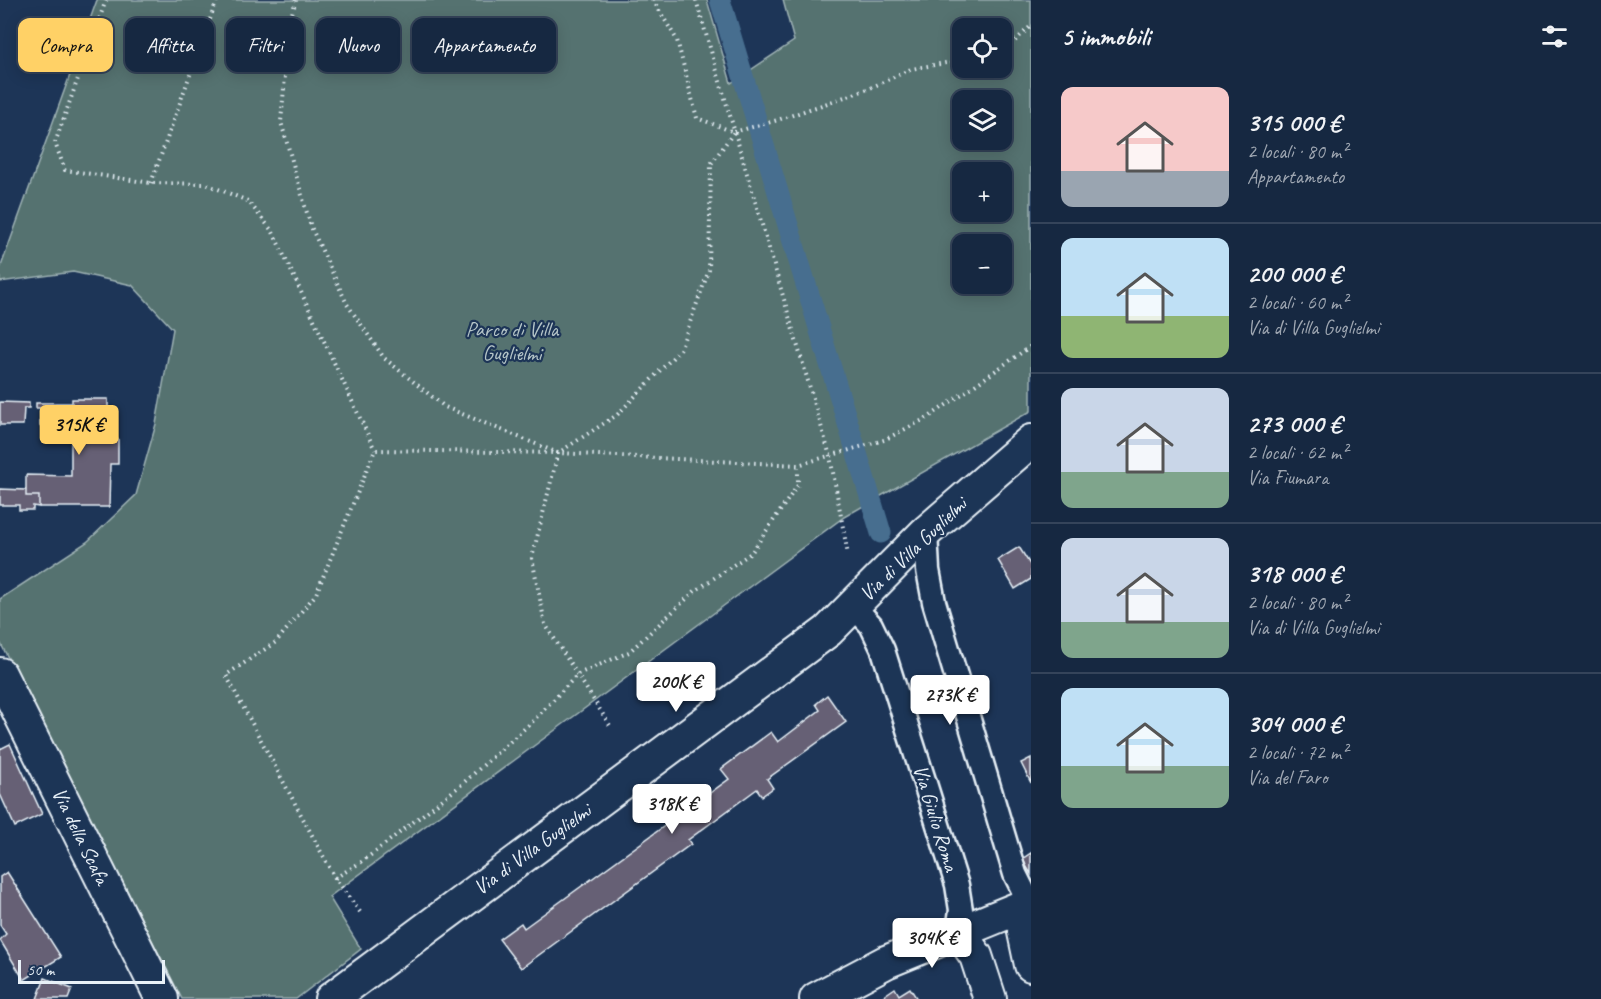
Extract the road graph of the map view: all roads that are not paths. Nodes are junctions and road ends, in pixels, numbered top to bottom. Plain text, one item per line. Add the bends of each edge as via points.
1 (1031, 441) edge
2 (926, 532) junction
3 (854, 607) junction
4 (0, 674) edge
5 (1030, 904) edge
6 (958, 931) junction
7 (1031, 965) edge
8 (162, 999) edge
9 (331, 999) edge
10 (816, 999) edge
11 (990, 999) edge

1 - 2 street, Via di Villa Guglielmi
2 - 3 street, Via di Villa Guglielmi
2 - 5 street via 927,570 934,602 1017,878
3 - 6 street, Via Giulio Roma via 874,631 886,661 957,885 961,910
3 - 9 street, Via di Villa Guglielmi via 828,631
4 - 8 street, Via della Scafa
5 - 6 street
5 - 7 street via 1024,932
6 - 10 street via 880,964
6 - 11 street via 976,956

